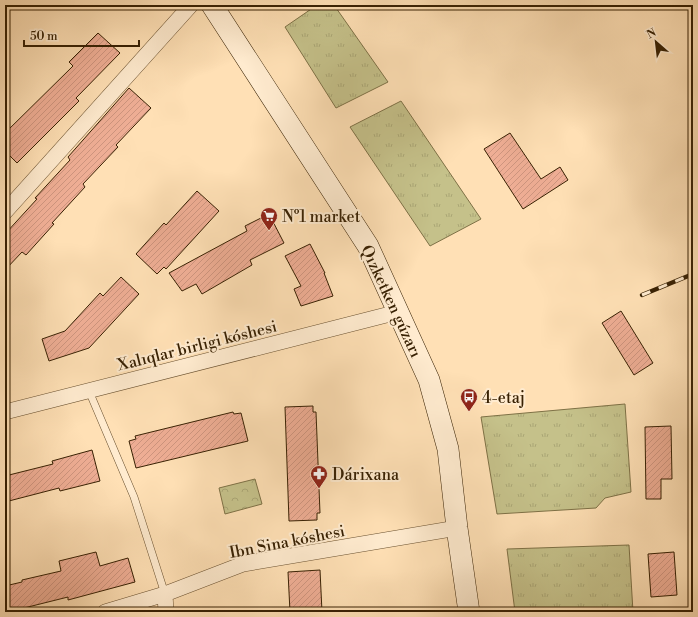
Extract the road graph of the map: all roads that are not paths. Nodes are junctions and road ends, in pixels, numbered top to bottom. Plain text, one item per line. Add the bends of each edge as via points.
1 (191, 5) edge
2 (212, 5) edge
3 (5, 212) edge
4 (398, 312) junction
5 (89, 391) junction
6 (5, 412) edge
7 (457, 528) junction
8 (165, 594) junction
9 (105, 612) edge
10 (166, 612) edge
11 (469, 612) edge

1 - 3 street
2 - 4 street, Qızketken gúzarı via 368,246
4 - 5 street, Xalıqlar birligi kóshesi
4 - 7 street, Qızketken gúzarı via 429,380 448,449
5 - 6 street, Xalıqlar birligi kóshesi
5 - 8 lane via 134,497
7 - 8 street, Ibn Sina kóshesi via 243,564
7 - 11 street, Qızketken gúzarı
8 - 9 street, Ibn Sina kóshesi
8 - 10 street

